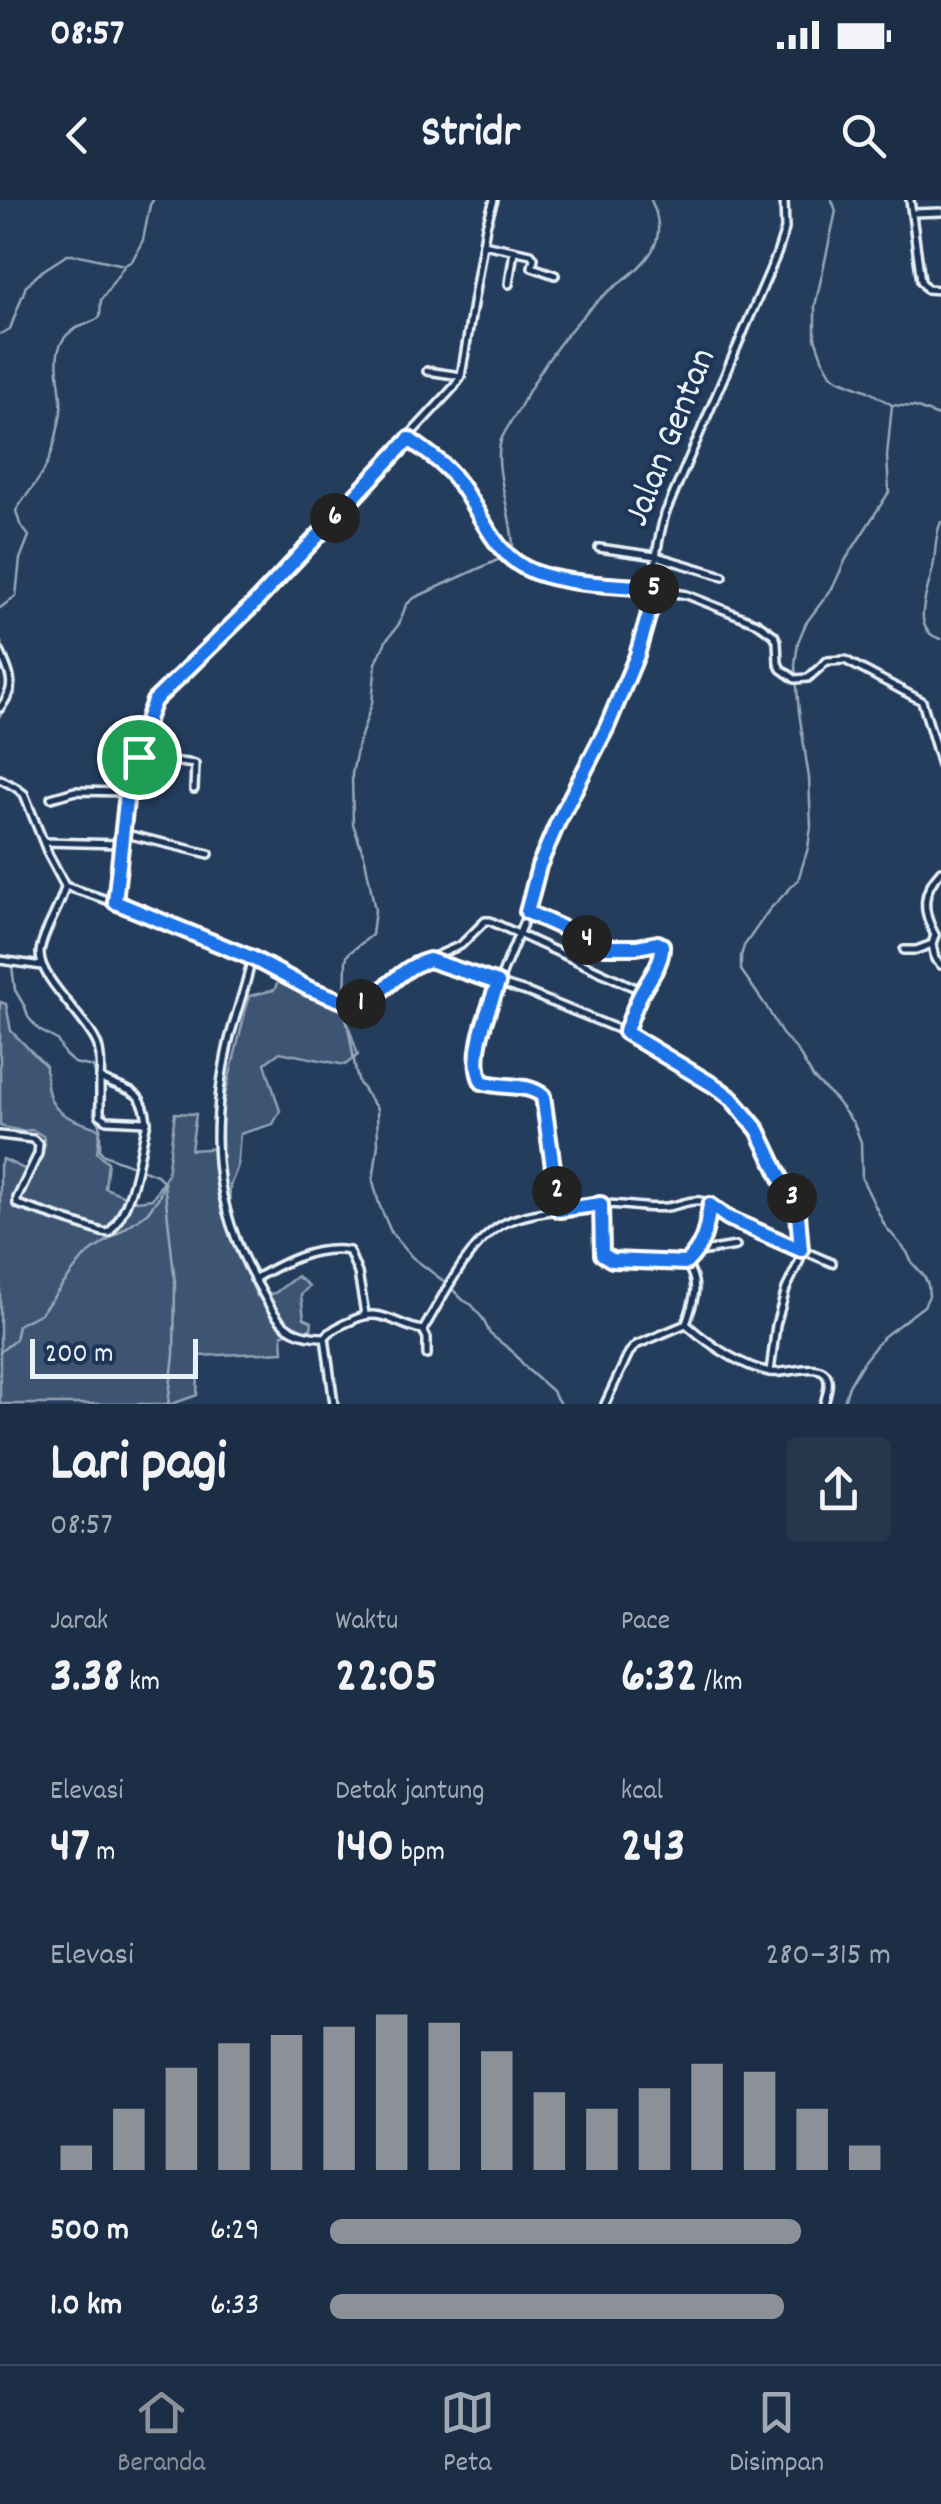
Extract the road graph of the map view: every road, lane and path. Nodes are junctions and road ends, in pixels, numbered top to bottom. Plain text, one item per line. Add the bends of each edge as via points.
1 (494, 200) edge
2 (784, 200) edge
3 (910, 200) edge
4 (941, 212) edge
5 (913, 213) junction
6 (484, 244) junction
7 (514, 251) junction
8 (555, 275) dead end
9 (509, 284) dead end
10 (941, 290) edge
11 (427, 372) dead end
12 (460, 376) junction
13 (409, 439) junction
14 (598, 548) dead end
15 (656, 556) junction
16 (723, 576) dead end
17 (656, 589) junction
18 (0, 651) edge
19 (0, 708) edge
20 (139, 757) junction
21 (941, 765) edge
22 (1, 780) edge
23 (194, 789) dead end
24 (127, 792) junction
25 (51, 798) dead end
26 (122, 833) junction
27 (43, 842) junction
28 (121, 844) junction
29 (209, 854) dead end
30 (941, 871) edge
31 (65, 886) junction
32 (115, 902) junction
33 (527, 912) junction
34 (518, 933) junction
35 (938, 933) edge
36 (932, 944) junction
37 (904, 950) dead end
38 (252, 958) junction
39 (1, 960) edge
40 (429, 960) junction
41 (941, 965) edge
42 (42, 966) junction
43 (498, 983) junction
44 (642, 991) junction
45 (625, 1032) junction
46 (100, 1078) junction
47 (147, 1122) junction
48 (0, 1135) edge
49 (601, 1204) junction
50 (710, 1205) junction
51 (559, 1210) junction
52 (736, 1246) dead end
53 (801, 1250) junction
54 (696, 1252) junction
55 (686, 1263) junction
56 (832, 1264) dead end
57 (254, 1279) junction
58 (365, 1314) junction
59 (686, 1324) junction
60 (422, 1330) junction
61 (325, 1337) junction
62 (427, 1356) dead end
63 (770, 1372) junction
64 (334, 1404) edge
65 (605, 1404) edge
66 (824, 1404) edge

1 - 6 street
2 - 15 street, Jalan Gentan via 777,254 664,514
3 - 5 street
4 - 5 street
5 - 10 street via 921,280 927,289
6 - 7 street
6 - 12 street
7 - 8 street via 531,254 532,267
7 - 9 street
11 - 12 street
12 - 13 street
13 - 17 street via 455,477 508,556 534,572
13 - 20 street via 154,701
14 - 15 street
15 - 16 street
15 - 17 street, Jalan Gentan
17 - 21 street via 757,623 774,635 781,669 798,679 828,661 846,660 916,697
17 - 33 street, Jalan Gentan via 637,655 545,852
18 - 19 street via 12,684
20 - 23 street via 195,764
20 - 24 street
22 - 27 street via 22,792
24 - 25 street
24 - 26 street
26 - 28 street
26 - 29 street
27 - 28 street
27 - 31 street
28 - 32 street
30 - 35 street via 928,889 925,912
31 - 32 street
31 - 42 street via 40,948
32 - 38 street
33 - 34 street, Jalan Gentan
33 - 44 street via 605,947 662,945
34 - 40 street via 485,921 461,945
34 - 43 street, Jalan Gentan
34 - 44 street
35 - 36 street
36 - 37 street
36 - 41 street
38 - 40 street via 359,1005
38 - 57 street via 229,1040 216,1148 225,1206
39 - 42 street
40 - 43 street
42 - 46 street via 97,1044
43 - 45 street
43 - 51 street, Jalan Gentan via 477,1055 478,1074 482,1082 543,1096
44 - 45 street
45 - 53 street via 718,1088 758,1130 798,1214
46 - 47 street via 142,1098
46 - 47 street via 102,1118
47 - 48 street via 127,1204 109,1233 17,1204 39,1144
49 - 50 street
49 - 51 street
49 - 55 street via 605,1257
50 - 53 street
50 - 54 street
51 - 60 street via 500,1225 486,1237 450,1280
52 - 54 street
53 - 56 street
53 - 63 street via 776,1325
54 - 55 street
55 - 59 street via 695,1280
57 - 58 street via 299,1257 348,1251
57 - 61 street via 292,1331
58 - 60 street
58 - 61 street
59 - 63 street via 738,1360
59 - 65 street via 636,1345
60 - 62 street
61 - 64 street
63 - 66 street via 824,1372

